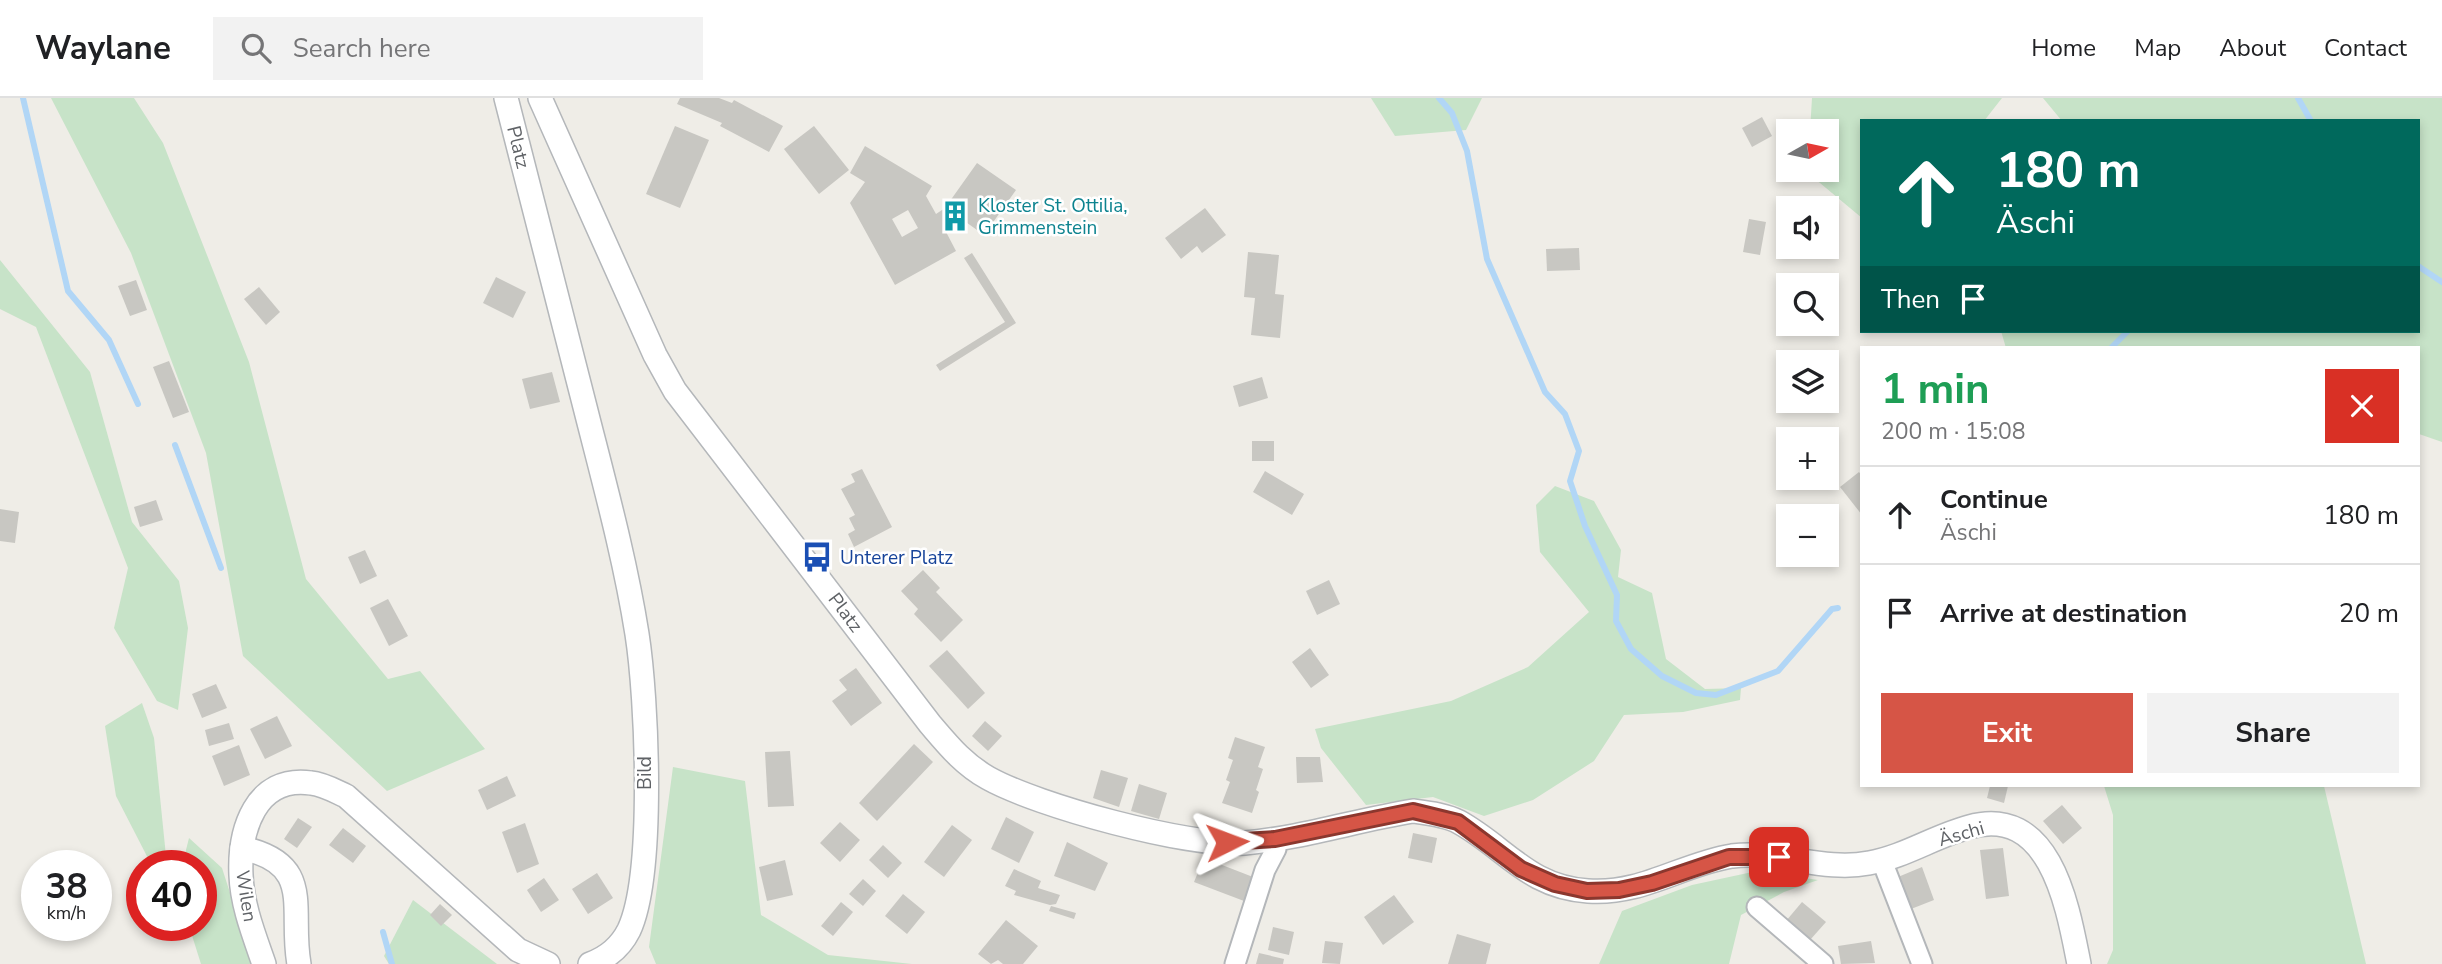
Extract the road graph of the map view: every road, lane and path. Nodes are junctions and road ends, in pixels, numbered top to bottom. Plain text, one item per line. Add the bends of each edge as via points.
1 (506, 98) edge
2 (540, 98) edge
3 (624, 563) joint
4 (1275, 839) junction
5 (242, 848) junction
6 (1729, 857) joint
7 (1882, 861) junction
8 (1757, 907) dead end
9 (264, 964) edge
10 (299, 964) edge
11 (548, 964) edge
12 (590, 964) edge
13 (1235, 964) edge
14 (1823, 964) edge
15 (1922, 964) edge
16 (2079, 964) edge

1 - 3 street, Platz
2 - 4 street, Platz via 655,355 676,391 959,758 989,779 1114,822 1212,842
3 - 12 street, Bild via 638,636 645,718 641,877 633,919 622,941 606,957
4 - 6 street, Platz via 1413,811 1435,814 1458,822 1521,869 1587,891 1652,883
4 - 13 street via 1276,849
5 - 9 street, Wilen via 244,900
5 - 10 street, Wilen via 266,855 289,874 297,892
5 - 11 street via 249,815 260,798 293,783 322,786 346,796 518,950
6 - 7 street, Äschi via 1753,855 1839,865
7 - 15 street
7 - 16 street, Äschi via 1980,824 2025,835 2055,870
8 - 14 street

